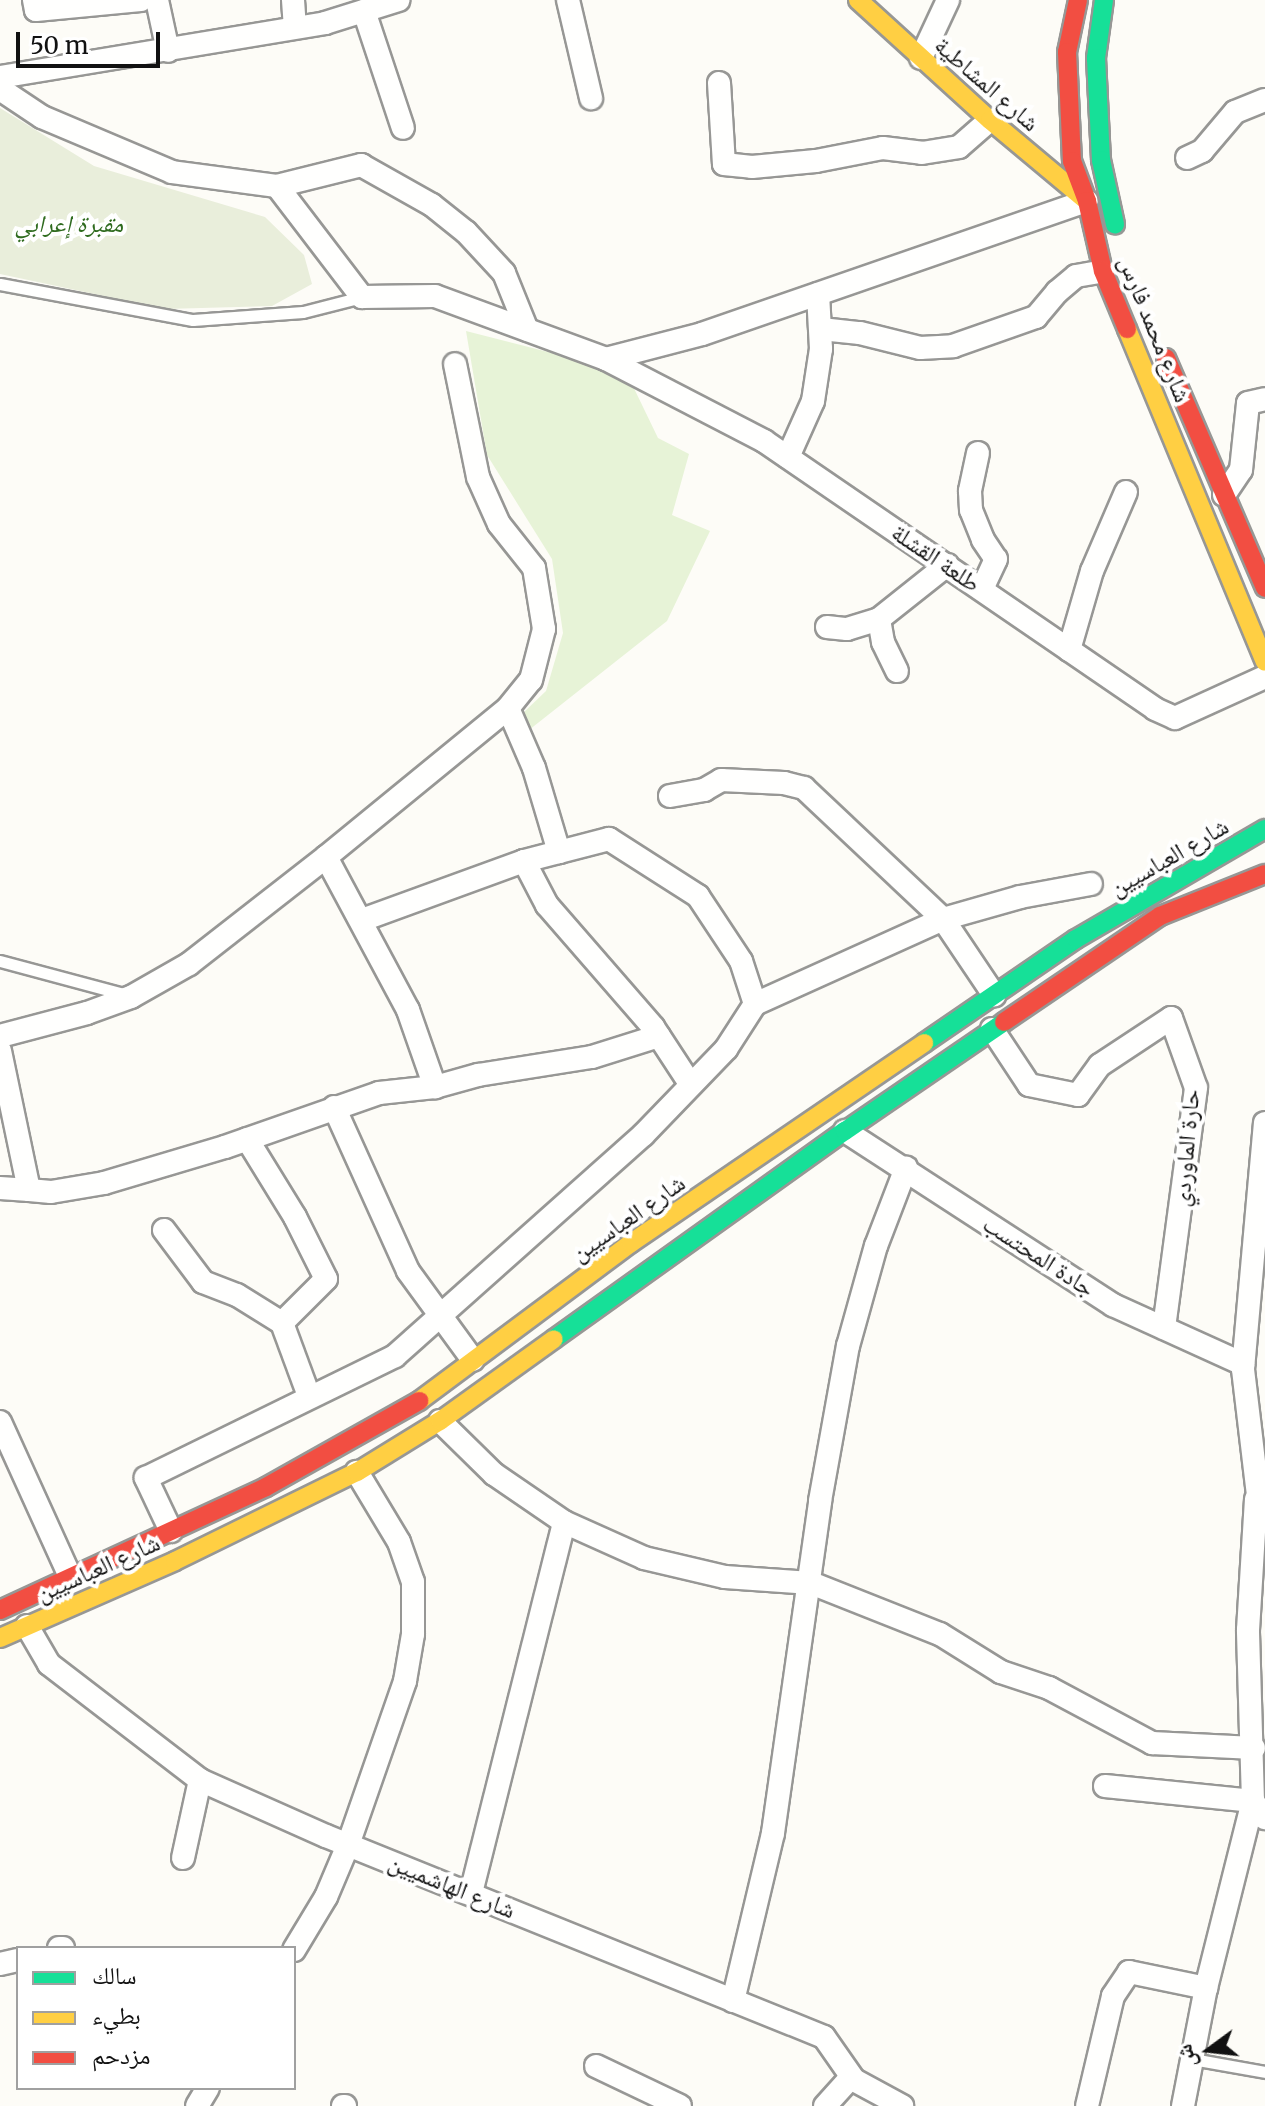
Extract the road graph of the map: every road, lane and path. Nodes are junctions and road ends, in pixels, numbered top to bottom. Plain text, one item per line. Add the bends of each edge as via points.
1 (34, 0) edge
2 (141, 0) edge
3 (157, 0) edge
4 (293, 0) edge
5 (399, 0) edge
6 (568, 0) edge
7 (858, 0) edge
8 (948, 0) edge
9 (1078, 0) edge
10 (1104, 0) edge
11 (364, 11) junction
12 (295, 27) junction
13 (168, 51) junction
14 (921, 58) junction
15 (0, 77) edge
16 (719, 83) dead end
17 (0, 89) edge
18 (591, 98) dead end
19 (1265, 100) edge
20 (990, 120) junction
21 (403, 128) dead end
22 (1187, 158) dead end
23 (277, 186) junction
24 (1087, 201) junction
25 (1120, 246) dead end
26 (1103, 271) junction
27 (0, 284) edge
28 (818, 294) junction
29 (362, 297) junction
30 (821, 329) junction
31 (527, 330) junction
32 (1156, 334) dead end
33 (606, 359) junction
34 (455, 364) dead end
35 (1265, 399) edge
36 (978, 453) dead end
37 (788, 457) junction
38 (1126, 492) dead end
39 (1224, 495) junction
40 (947, 565) junction
41 (1265, 588) edge
42 (982, 589) junction
43 (879, 619) junction
44 (827, 627) dead end
45 (1069, 650) junction
46 (1265, 662) edge
47 (897, 671) dead end
48 (1265, 677) edge
49 (508, 708) junction
50 (670, 796) dead end
51 (1265, 829) edge
52 (559, 852) junction
53 (326, 857) junction
54 (524, 861) junction
55 (1265, 874) edge
56 (1091, 884) dead end
57 (943, 919) junction
58 (362, 920) junction
59 (0, 961) edge
60 (994, 995) junction
61 (131, 997) junction
62 (755, 1004) junction
63 (992, 1029) junction
64 (0, 1036) edge
65 (659, 1036) junction
66 (0, 1051) edge
67 (691, 1085) junction
68 (435, 1087) junction
69 (334, 1107) junction
70 (1265, 1123) edge
71 (845, 1131) junction
72 (247, 1139) junction
73 (906, 1168) junction
74 (0, 1188) edge
75 (29, 1190) junction
76 (164, 1230) dead end
77 (442, 1317) junction
78 (282, 1323) junction
79 (1164, 1328) junction
80 (473, 1360) junction
81 (1243, 1364) junction
82 (309, 1396) junction
83 (440, 1421) junction
84 (0, 1422) edge
85 (357, 1472) junction
86 (1256, 1499) junction
87 (564, 1522) junction
88 (1265, 1529) edge
89 (171, 1531) junction
90 (70, 1576) junction
91 (811, 1583) junction
92 (0, 1610) edge
93 (27, 1626) junction
94 (0, 1638) edge
95 (1254, 1748) junction
96 (200, 1780) junction
97 (1105, 1786) dead end
98 (1259, 1810) edge
99 (348, 1845) junction
100 (183, 1858) dead end
101 (471, 1893) junction
102 (296, 1947) edge
103 (1206, 1988) junction
104 (733, 2001) junction
105 (1192, 2059) junction
106 (596, 2066) dead end
107 (1265, 2072) edge
108 (851, 2077) junction
109 (680, 2106) edge
110 (825, 2106) edge
111 (902, 2106) edge
112 (1087, 2106) edge
113 (1183, 2106) edge

1 - 2 street via 36,10
3 - 13 street
4 - 12 street
5 - 11 street
6 - 18 street
7 - 14 main road, شارع المشاطية
8 - 14 street
9 - 24 main road, شارع محمد فارس via 1067,52 1072,161
10 - 25 main road, شارع محمد فارس via 1096,58 1101,160
11 - 12 street
11 - 21 street
12 - 13 street
13 - 15 street
14 - 20 main road, شارع المشاطية
16 - 20 street via 724,164 752,167 883,148 922,153 959,147
17 - 23 street via 42,117 172,172
19 - 22 street via 1235,112 1202,151
20 - 24 main road, شارع المشاطية
23 - 29 street
23 - 31 street via 361,165 432,205 504,273
24 - 26 main road, شارع محمد فارس
24 - 28 street
26 - 30 street via 1076,276 1036,317 953,346 920,348
26 - 46 main road, شارع محمد فارس
27 - 29 lane via 193,320 303,312
28 - 30 street
28 - 33 street via 702,334
29 - 31 street, طلعة القشلة via 435,296
30 - 37 street via 813,401
31 - 33 street, طلعة القشلة
32 - 39 main road, شارع محمد فارس
33 - 37 street, طلعة القشلة
34 - 49 street via 478,477 499,524 534,568 544,629 531,680
35 - 39 street via 1248,403 1241,470
36 - 42 street via 971,510 996,559
37 - 40 street, طلعة القشلة
38 - 45 street via 1092,571
39 - 41 main road, شارع محمد فارس
40 - 42 street, طلعة القشلة
40 - 43 street
42 - 45 street, طلعة القشلة
43 - 44 street via 847,629
43 - 47 street
45 - 48 street, طلعة القشلة via 1175,718
49 - 52 street via 534,768
49 - 53 street
50 - 57 street via 704,790 721,780 804,788
51 - 60 main road, شارع العباسيين via 1076,939
52 - 54 street
52 - 62 street via 609,839 698,896 741,961
53 - 58 street
53 - 61 street via 189,964
54 - 58 street
54 - 65 street via 547,905
55 - 63 main road, شارع العباسيين via 1160,916
56 - 57 street
57 - 60 street
57 - 62 street
58 - 68 street via 408,1010
59 - 61 lane
60 - 80 main road, شارع العباسيين via 631,1243
61 - 64 street
62 - 67 street via 726,1049
63 - 71 main road, شارع العباسيين
63 - 79 street, حارة الماوردي via 1029,1085 1078,1095 1100,1065 1171,1018 1196,1088
65 - 67 street
65 - 68 street via 592,1057
66 - 75 street
67 - 77 street
68 - 69 street via 379,1093
69 - 72 street
69 - 77 street via 408,1271
70 - 81 street
71 - 73 street, جادة المحتسب
71 - 83 main road, شارع العباسيين
72 - 75 street via 104,1183 51,1192
72 - 78 street via 326,1279
73 - 79 street, جادة المحتسب via 1113,1305
73 - 91 street via 876,1246 848,1346
74 - 75 street
76 - 78 street via 203,1282 237,1295
77 - 80 street
77 - 82 street via 395,1356
78 - 82 street
79 - 81 street, جادة المحتسب
80 - 89 main road, شارع العباسيين via 414,1405 266,1487
81 - 86 street
82 - 89 street via 146,1478
83 - 85 main road, شارع العباسيين
83 - 87 street via 494,1474
84 - 90 street
85 - 93 main road, شارع العباسيين
85 - 99 street via 399,1542 413,1582 413,1634 405,1681
86 - 88 street
86 - 95 street via 1248,1630
87 - 91 street via 644,1558 725,1577
87 - 101 street
89 - 90 main road, شارع العباسيين
90 - 92 main road, شارع العباسيين
91 - 95 street via 940,1634 1001,1672 1049,1688 1152,1743
91 - 104 street via 773,1833
93 - 94 main road, شارع العباسيين
93 - 96 street, شارع الهاشميين via 49,1664
95 - 98 street
96 - 99 street, شارع الهاشميين
96 - 100 street
97 - 98 street
98 - 103 street
99 - 101 street, شارع الهاشميين
99 - 102 street via 326,1897
101 - 104 street, شارع الهاشميين
103 - 105 street
103 - 112 street via 1129,1972 1113,1996
104 - 108 street, شارع الهاشميين via 824,2037
105 - 107 lane
105 - 113 street
106 - 109 street
108 - 110 street
108 - 111 street, شارع الهاشميين

